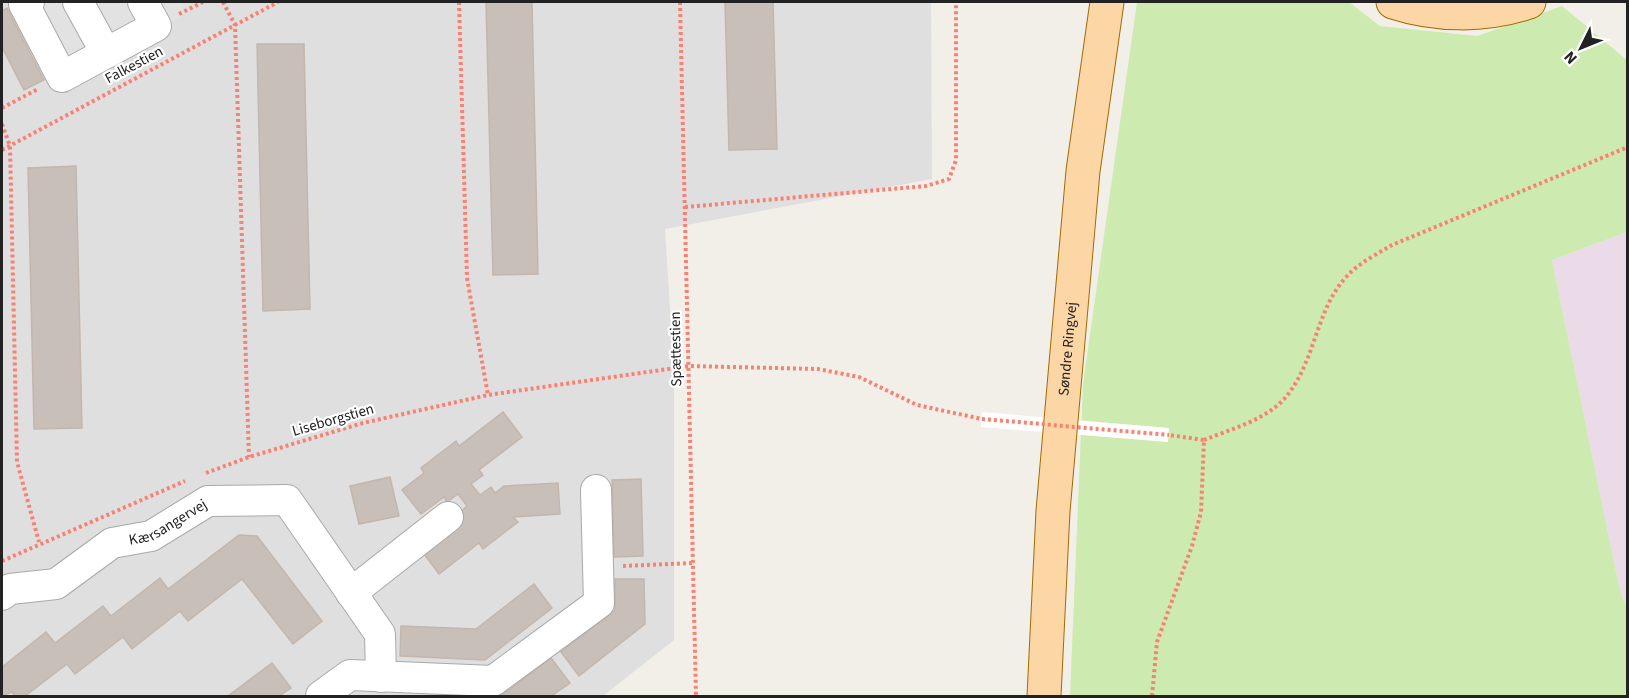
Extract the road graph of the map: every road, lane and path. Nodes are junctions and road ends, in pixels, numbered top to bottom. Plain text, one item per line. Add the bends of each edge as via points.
1 (29, 2) edge
2 (78, 2) edge
3 (143, 2) edge
4 (223, 2) edge
5 (278, 2) edge
6 (459, 2) edge
7 (680, 2) edge
8 (956, 2) edge
9 (1107, 2) edge
10 (1393, 2) edge
11 (1529, 2) edge
12 (235, 25) junction
13 (106, 53) junction
14 (62, 76) junction
15 (2, 108) edge
16 (2, 124) edge
17 (10, 146) junction
18 (1628, 147) edge
19 (2, 150) edge
20 (685, 207) junction
21 (689, 366) junction
22 (488, 395) junction
23 (1204, 440) junction
24 (249, 457) junction
25 (596, 490) dead end
26 (448, 517) dead end
27 (39, 542) junction
28 (2, 561) edge
29 (693, 563) junction
30 (598, 567) junction
31 (351, 593) junction
32 (2, 595) edge
33 (381, 677) junction
34 (321, 696) edge
35 (696, 696) edge
36 (1044, 696) edge
37 (1152, 696) edge

1 - 14 street via 24,4
2 - 13 street
3 - 13 street via 156,26
4 - 12 path
5 - 12 path, Falkestien
6 - 22 path via 467,278
7 - 20 path, Spættestien
8 - 20 path via 956,160 949,179 926,186
9 - 36 main road, Søndre Ringvej via 1083,171 1053,511
10 - 11 main road via 1455,13
12 - 17 path, Falkestien
12 - 24 path
13 - 14 street
14 - 15 path
16 - 17 path
17 - 19 path, Falkestien
17 - 27 path via 17,462
18 - 23 path via 1370,257 1347,276 1330,301 1305,369 1284,399 1259,418
20 - 21 path, Spættestien
21 - 22 path, Liseborgstien
21 - 23 path, Liseborgstien, bridge via 818,369 859,376 917,405 982,420
21 - 29 path, Spættestien
22 - 24 path, Liseborgstien via 363,423
23 - 37 path via 1201,512 1157,642
24 - 27 path, Liseborgstien
25 - 30 street
26 - 31 street
27 - 28 path, Liseborgstien
29 - 30 path
29 - 35 path, Spættestien
30 - 33 street via 599,603 492,681
31 - 32 street, Kærsangervej via 287,500 208,501 151,536 112,543 56,584 10,589
31 - 33 street, Kærsangervej via 380,634
33 - 34 street via 350,675

